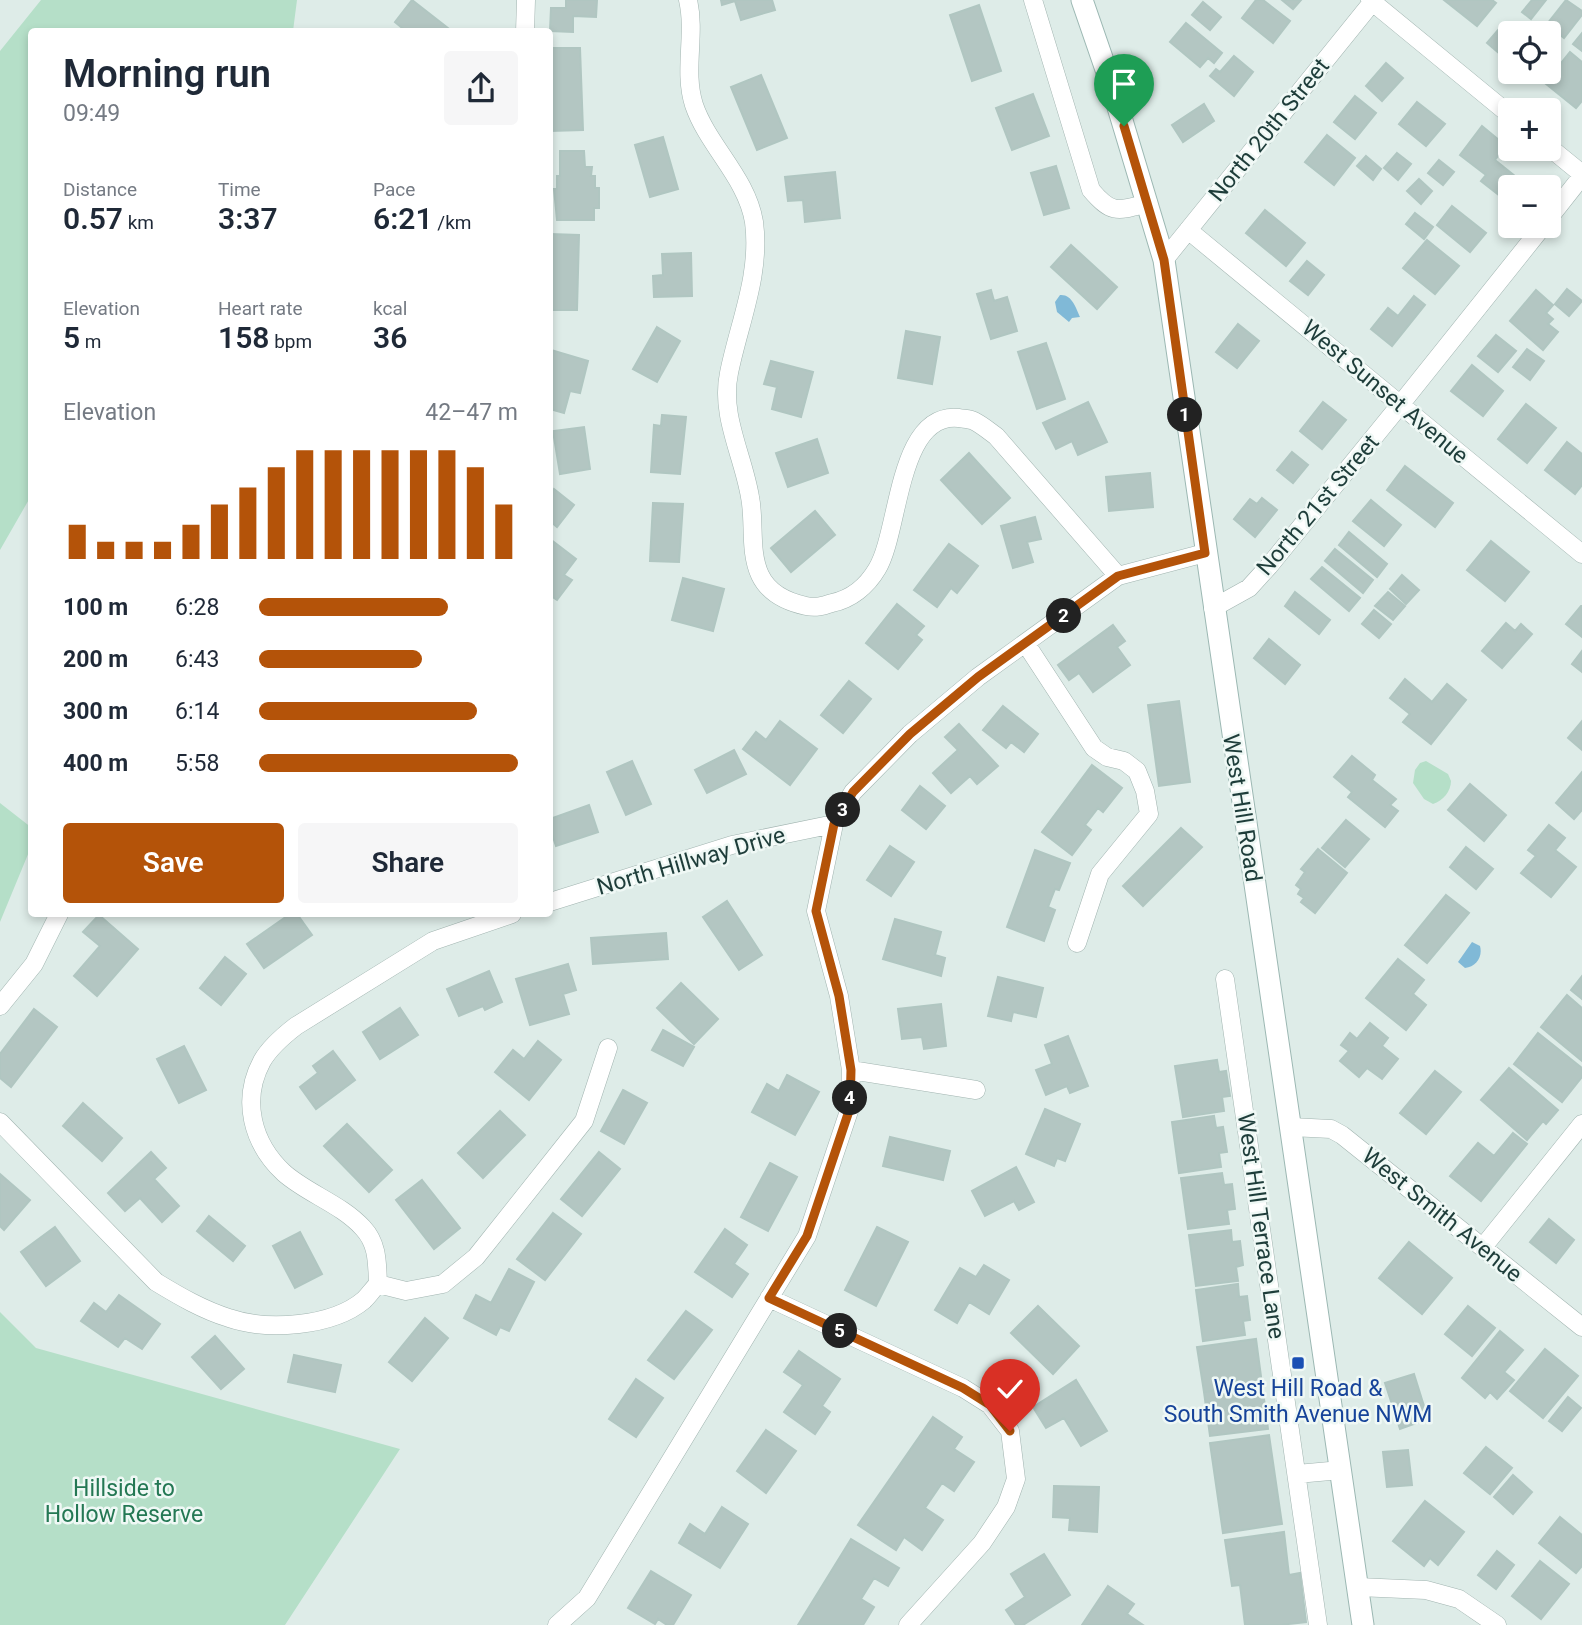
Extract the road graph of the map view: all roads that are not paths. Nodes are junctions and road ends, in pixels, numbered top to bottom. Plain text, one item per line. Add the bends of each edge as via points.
1 (526, 0) edge
2 (688, 0) edge
3 (1032, 0) edge
4 (1082, 0) edge
5 (1372, 1) edge
6 (525, 28) edge
7 (1498, 105) edge
8 (1561, 157) edge
9 (1582, 175) edge
10 (1561, 202) edge
11 (1147, 203) junction
12 (1188, 230) junction
13 (1533, 238) edge
14 (1164, 260) junction
15 (1400, 405) junction
16 (1205, 553) junction
17 (1582, 554) edge
18 (1118, 576) junction
19 (1213, 608) junction
20 (1026, 644) junction
21 (834, 824) junction
22 (553, 901) edge
23 (58, 917) edge
24 (503, 917) edge
25 (1077, 943) dead end
26 (1225, 979) dead end
27 (0, 1006) edge
28 (608, 1048) dead end
29 (851, 1070) junction
30 (976, 1090) dead end
31 (0, 1122) edge
32 (1582, 1124) edge
33 (1291, 1127) junction
34 (1483, 1247) junction
35 (378, 1283) junction
36 (769, 1298) junction
37 (1582, 1327) edge
38 (1341, 1470) junction
39 (1297, 1474) junction
40 (1358, 1587) junction
41 (558, 1625) edge
42 (908, 1625) edge
43 (1318, 1625) edge
44 (1363, 1625) edge
45 (1497, 1625) edge

1 - 6 street
2 - 18 street via 694,103 705,131 740,185 754,221 751,292 726,401 750,497 754,558 766,584 789,603 815,608 843,601 864,586 878,567 912,450 925,431 947,417 972,420 996,436
3 - 11 street via 1091,190 1105,206 1119,211
4 - 11 street, West Hill Road
5 - 7 street
5 - 12 street, North 20th Street
8 - 9 street
9 - 10 street
11 - 14 street, West Hill Road
12 - 14 street, North 20th Street
12 - 15 street, West Sunset Avenue
13 - 15 street, North 21st Street
14 - 16 street, West Hill Road
15 - 17 street, West Sunset Avenue
15 - 19 street, North 21st Street via 1248,589
16 - 18 street
16 - 19 street, West Hill Road
18 - 20 street
19 - 33 street, West Hill Road
20 - 21 street via 910,734 853,792
20 - 25 street via 1094,748 1137,771 1145,790 1149,814 1100,874
21 - 22 street, North Hillway Drive via 732,845
21 - 29 street via 816,911 839,996
23 - 27 street via 34,964
24 - 35 street via 433,941 296,1026 262,1061 252,1092 251,1120 264,1149 285,1173 365,1229 377,1252
26 - 39 street, West Hill Terrace Lane
28 - 35 street via 584,1121 476,1257 443,1284 406,1291
29 - 30 street
29 - 36 street via 850,1108 807,1236
31 - 35 street via 156,1282 230,1319 273,1325 335,1316 363,1300
32 - 34 street
33 - 34 street, West Smith Avenue via 1331,1129 1342,1135
33 - 38 street, West Hill Road
34 - 37 street, West Smith Avenue
36 - 41 street via 587,1598
36 - 42 street via 963,1388 990,1405 1010,1431 1016,1479 1006,1507 982,1543
38 - 39 street
38 - 40 street, West Hill Road
39 - 43 street, West Hill Terrace Lane
40 - 44 street, West Hill Road
40 - 45 street via 1426,1590 1459,1599

